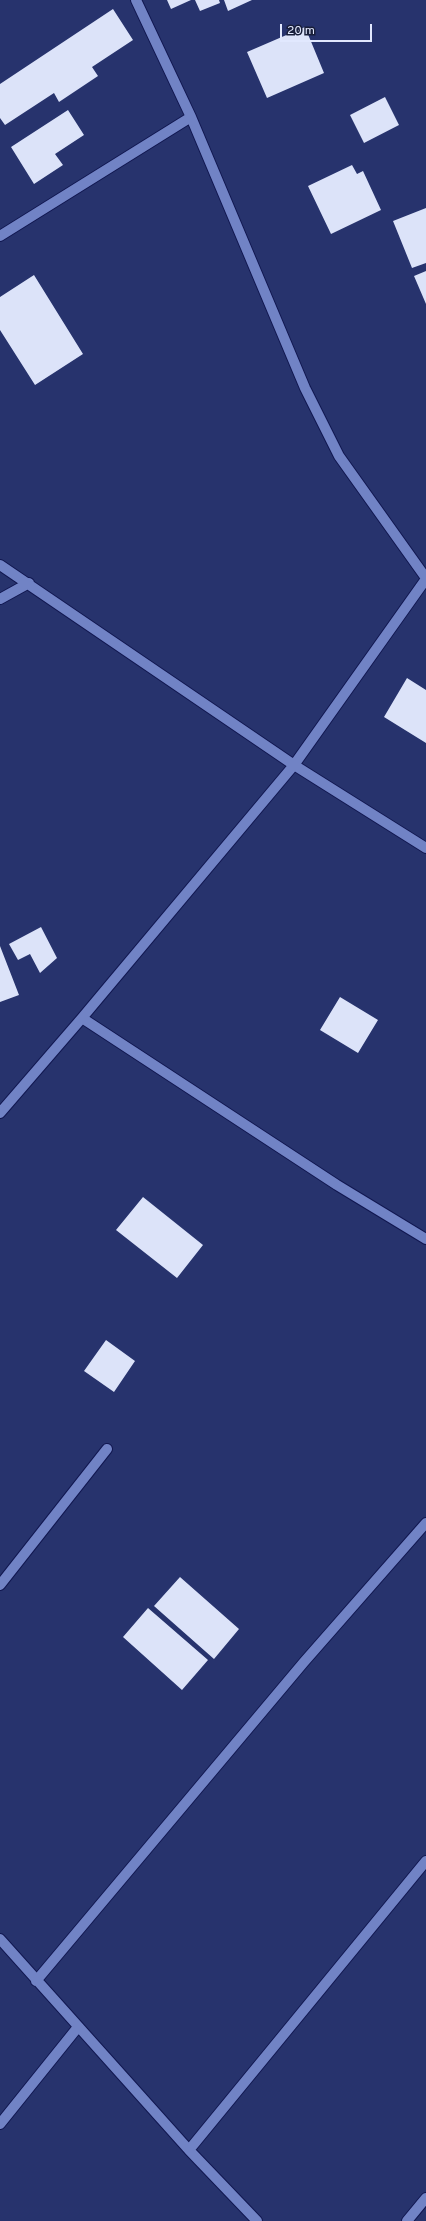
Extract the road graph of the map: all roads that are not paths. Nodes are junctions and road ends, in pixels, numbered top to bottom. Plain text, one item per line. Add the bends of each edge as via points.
1 (136, 0) edge
2 (191, 117) junction
3 (0, 236) edge
4 (0, 565) edge
5 (426, 578) edge
6 (29, 583) junction
7 (0, 599) edge
8 (294, 765) junction
9 (426, 848) edge
10 (82, 1018) junction
11 (0, 1113) edge
12 (426, 1239) edge
13 (107, 1449) dead end
14 (426, 1523) edge
15 (0, 1585) edge
16 (426, 1861) edge
17 (0, 1940) edge
18 (36, 1981) junction
19 (78, 2027) junction
20 (0, 2124) edge
21 (189, 2150) junction
22 (426, 2198) edge
23 (257, 2221) edge
24 (407, 2221) edge

1 - 2 street
2 - 3 street
2 - 5 street via 305,388 339,456
4 - 6 street
5 - 8 street
6 - 7 street
6 - 8 street
8 - 9 street
8 - 10 street
10 - 11 street
10 - 12 street via 337,1185
13 - 15 street
14 - 18 street via 304,1662
16 - 21 street
17 - 18 street
18 - 19 street
19 - 20 street
19 - 21 street
21 - 23 street
22 - 24 street

